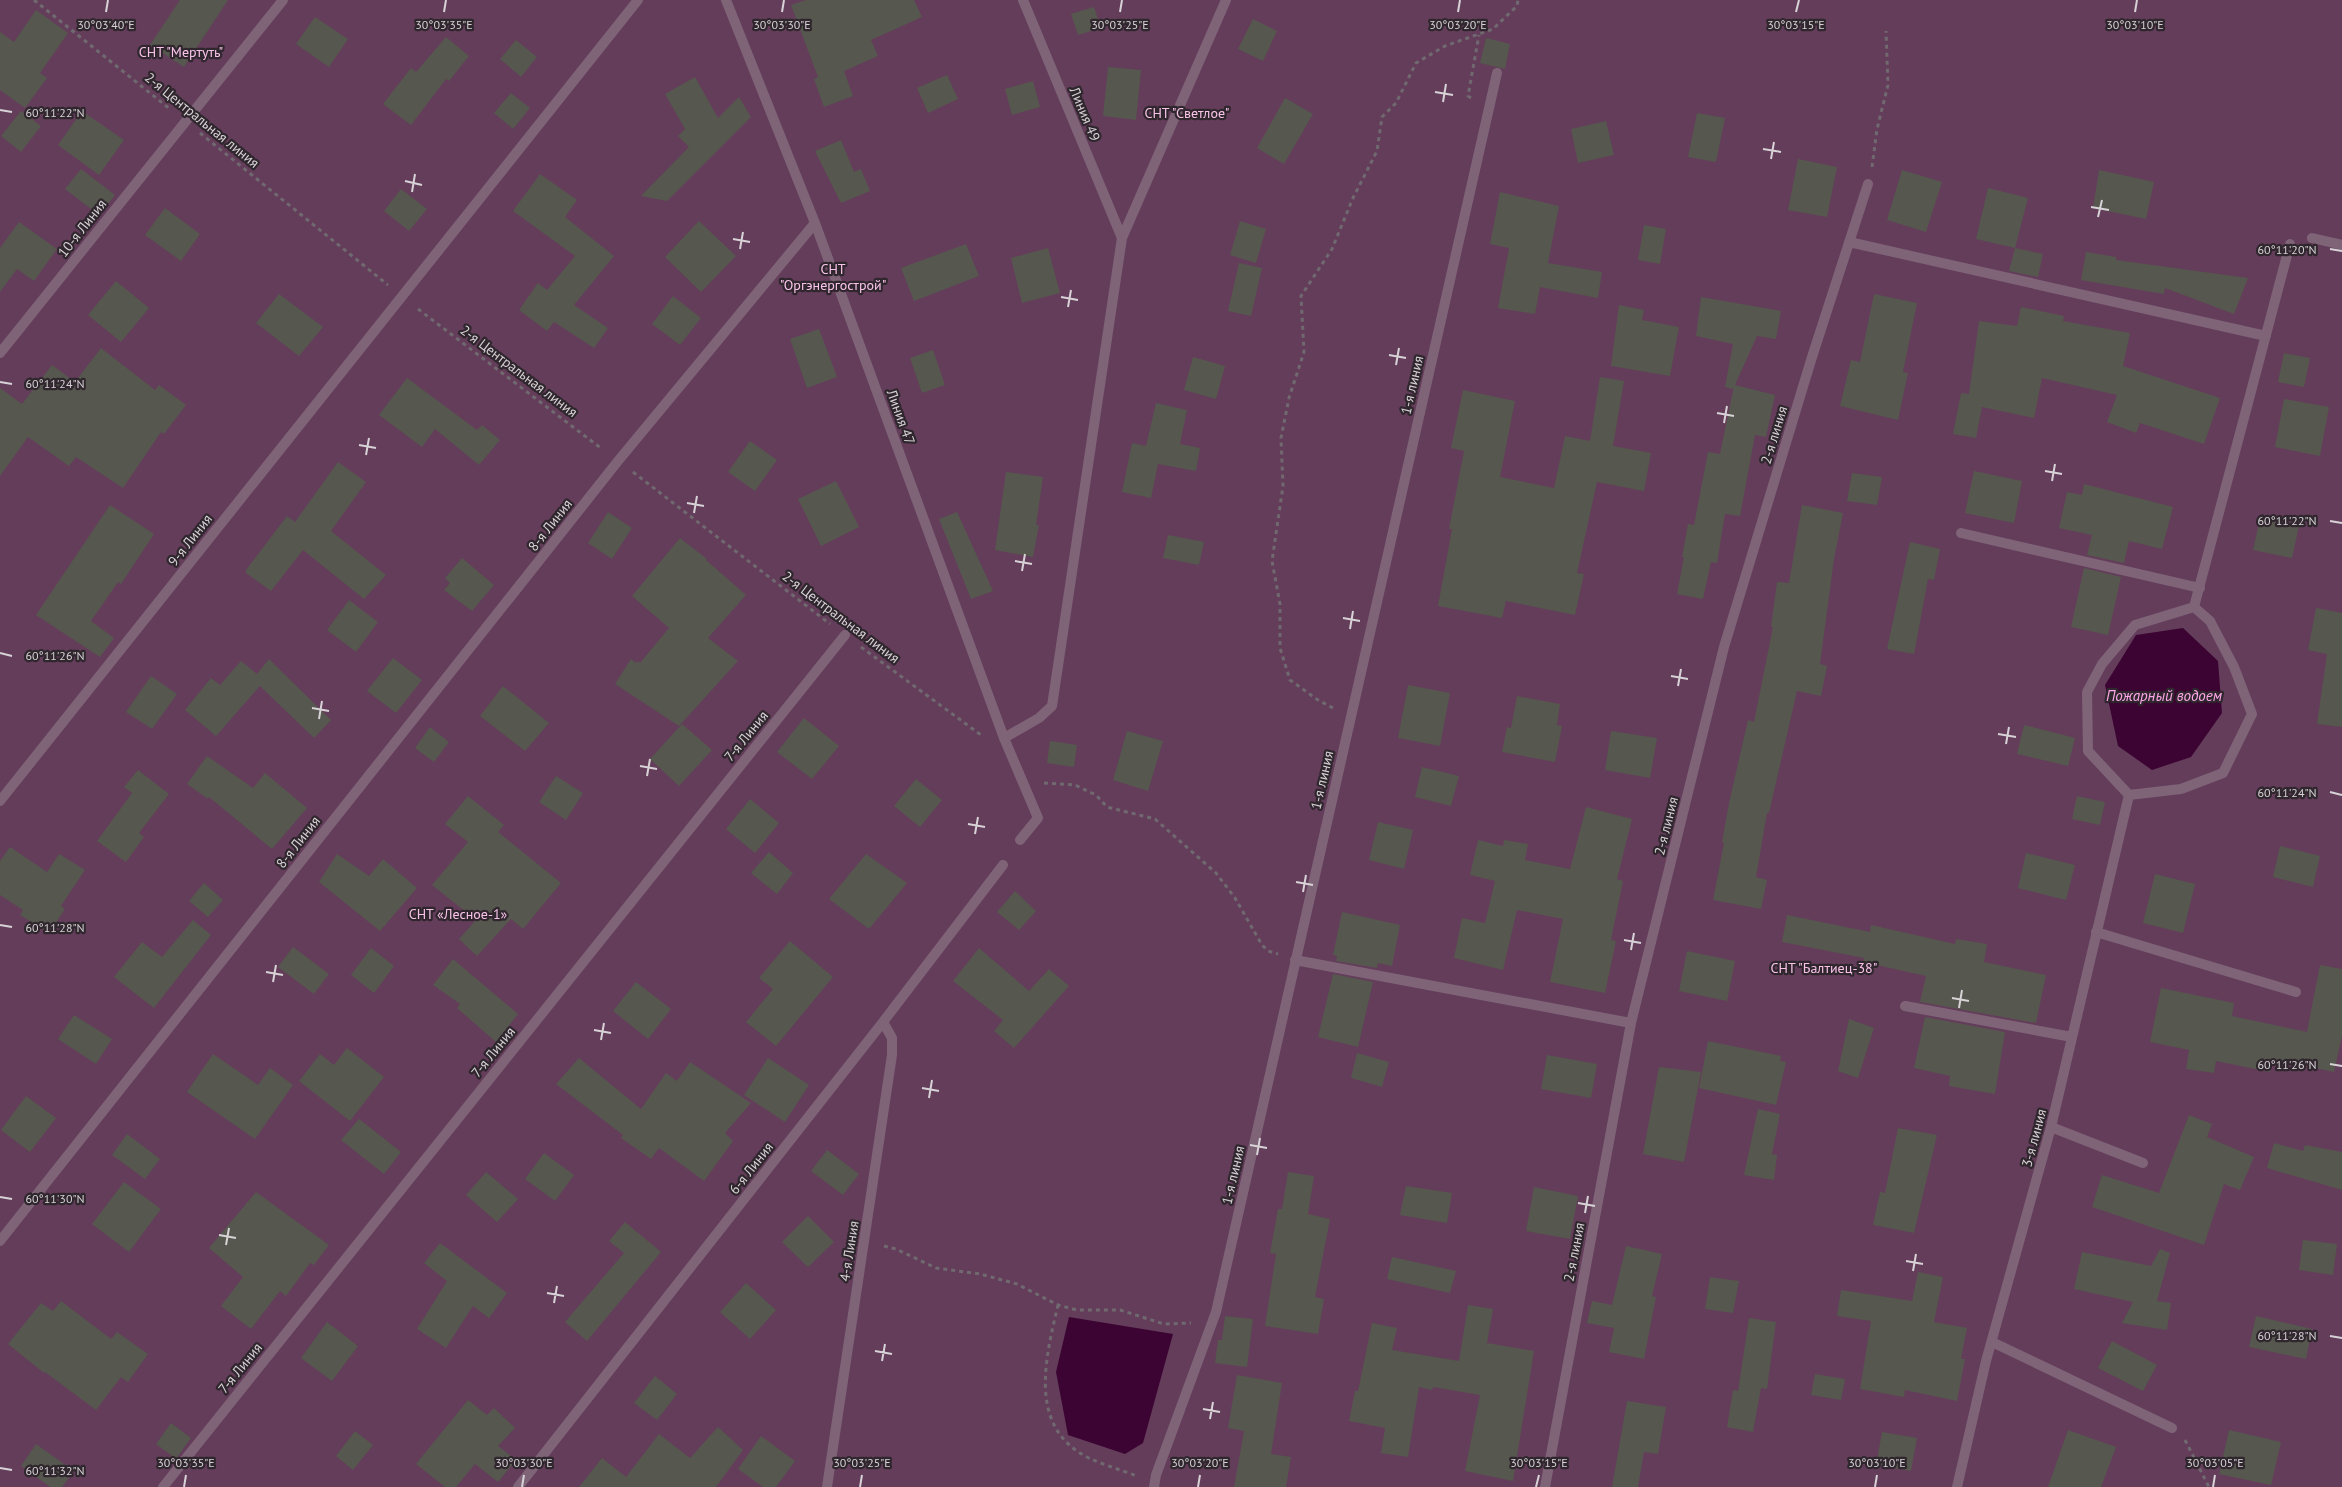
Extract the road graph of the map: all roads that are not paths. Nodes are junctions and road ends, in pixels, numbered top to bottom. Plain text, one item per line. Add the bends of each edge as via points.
1 (283, 0) edge
2 (638, 0) edge
3 (726, 0) edge
4 (1023, 0) edge
5 (1226, 0) edge
6 (1497, 73) dead end
7 (1868, 184) road end
8 (815, 223) junction
9 (1122, 238) junction
10 (2312, 238) dead end
11 (1849, 242) junction
12 (2290, 244) dead end
13 (2342, 245) edge
14 (2266, 336) junction
15 (0, 353) edge
16 (1961, 533) dead end
17 (2200, 588) junction
18 (2194, 607) junction
19 (845, 635) road end
20 (1004, 738) junction
21 (2129, 795) junction
22 (0, 801) edge
23 (1020, 840) dead end
24 (1003, 865) dead end
25 (2096, 932) junction
26 (1295, 960) junction
27 (2296, 992) dead end
28 (1905, 1006) dead end
29 (883, 1022) junction
30 (1631, 1023) junction
31 (2072, 1037) junction
32 (2052, 1127) junction
33 (2143, 1163) dead end
34 (0, 1241) edge
35 (1992, 1342) junction
36 (2172, 1428) road end
37 (1155, 1486) edge
38 (163, 1487) edge
39 (518, 1487) edge
40 (827, 1487) edge
41 (1545, 1487) edge
42 (1956, 1487) edge

1 - 15 street, 10-я Линия
2 - 22 street, 9-я Линия
3 - 8 street, Линия 47
4 - 9 street, Линия 49
5 - 9 street
6 - 26 street, 1-я линия
7 - 11 street, 2-я линия
8 - 20 street, Линия 47
8 - 34 street, 8-я Линия via 618,461
9 - 20 street via 1052,706 1039,718
10 - 13 street
11 - 14 street
11 - 30 street, 2-я линия via 1724,647
12 - 14 street
14 - 17 street
16 - 17 street
17 - 18 street
18 - 21 street via 2135,625 2102,664 2087,692 2088,751
18 - 21 street via 2210,621 2234,668 2252,714 2223,773 2181,789
19 - 38 street, 7-я Линия
20 - 23 street, Линия 47 via 1038,818
21 - 25 street, 3-я линия
24 - 29 street, 6-я Линия
25 - 27 street
25 - 31 street, 3-я линия
26 - 30 street
26 - 37 street, 1-я линия via 1214,1319 1156,1474
28 - 31 street
29 - 39 street, 6-я Линия
29 - 40 street, 4-я Линия via 892,1038 892,1055
30 - 41 street, 2-я линия
31 - 32 street, 3-я линия
32 - 33 street
32 - 35 street, 3-я линия
35 - 36 street
35 - 42 street, 3-я линия

